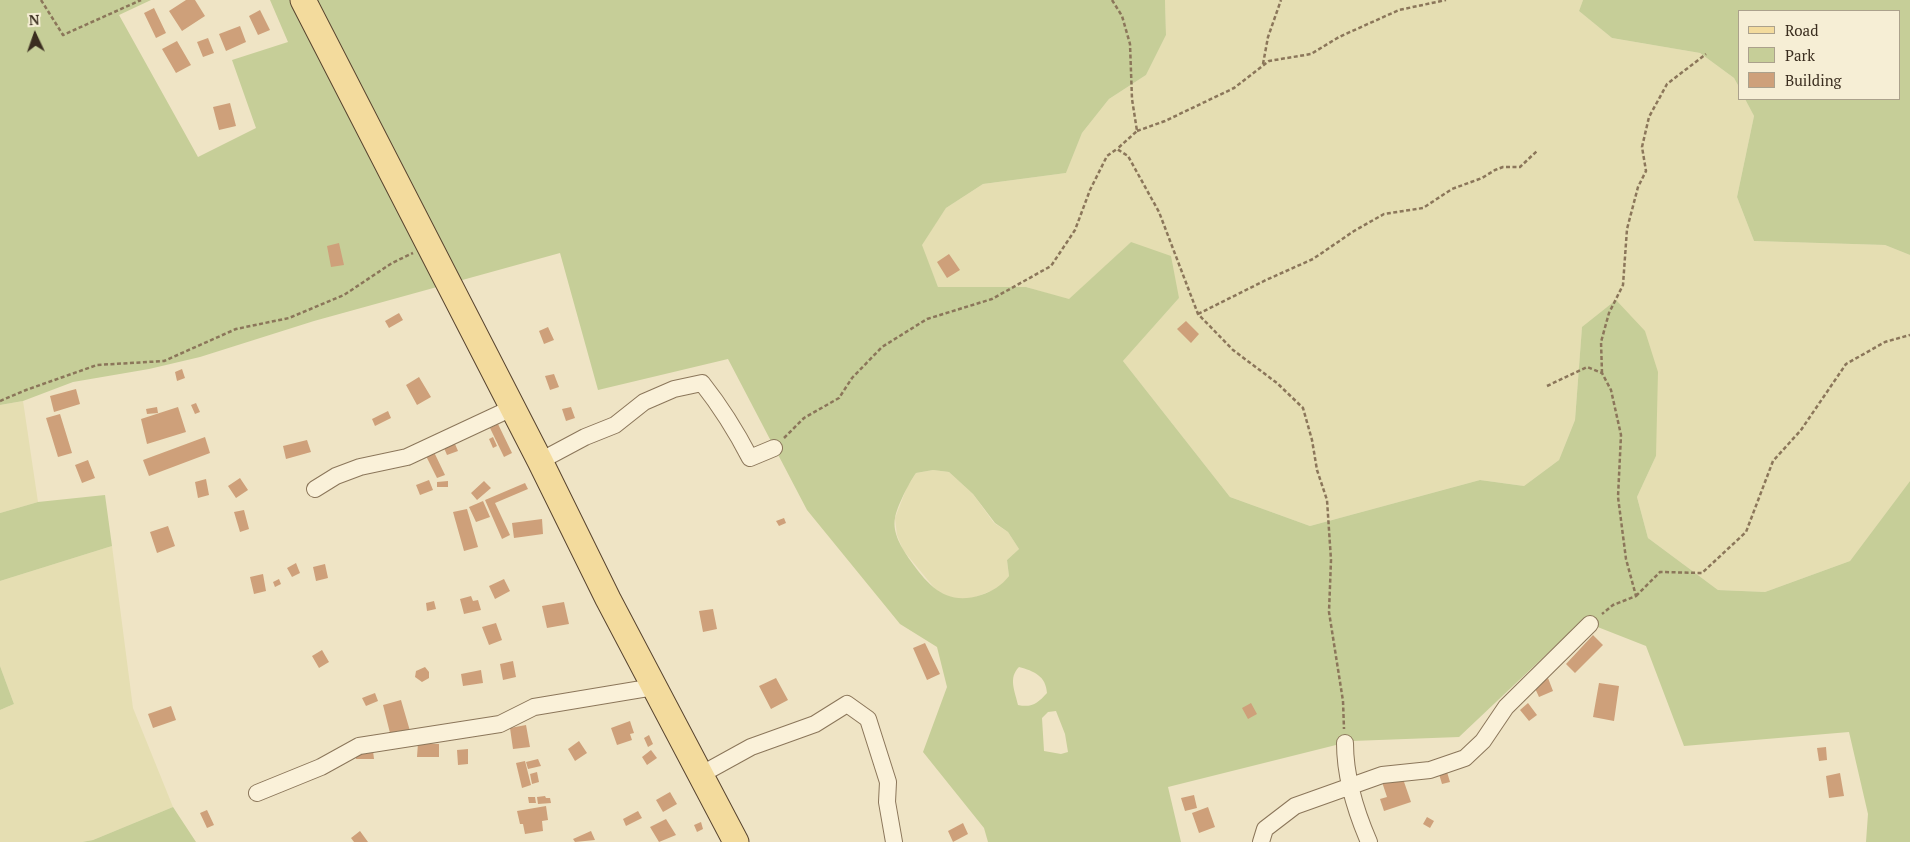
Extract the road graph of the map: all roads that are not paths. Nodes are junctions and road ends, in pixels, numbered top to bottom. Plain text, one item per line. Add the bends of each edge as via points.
1 (303, 0) edge
2 (512, 408) junction
3 (774, 448) road end
4 (540, 461) junction
5 (315, 489) dead end
6 (1590, 624) road end
7 (654, 686) junction
8 (1345, 743) road end
9 (702, 774) junction
10 (1351, 786) junction
11 (257, 793) dead end
12 (736, 842) edge
13 (894, 842) edge
14 (1261, 842) edge
15 (1369, 842) edge

1 - 2 main road
2 - 4 main road
2 - 5 street via 407,457 360,467
3 - 4 street via 750,458 734,426 702,383 674,389 644,402 615,425
4 - 7 main road
6 - 10 street via 1506,707 1483,741 1465,758 1430,770 1382,775
7 - 9 main road
7 - 11 street via 534,707 500,724 359,746 321,767
8 - 10 street via 1345,762
9 - 12 main road
9 - 13 street via 751,746 815,724 847,704 868,719 888,782 887,802
10 - 14 street via 1295,806 1265,829
10 - 15 street

